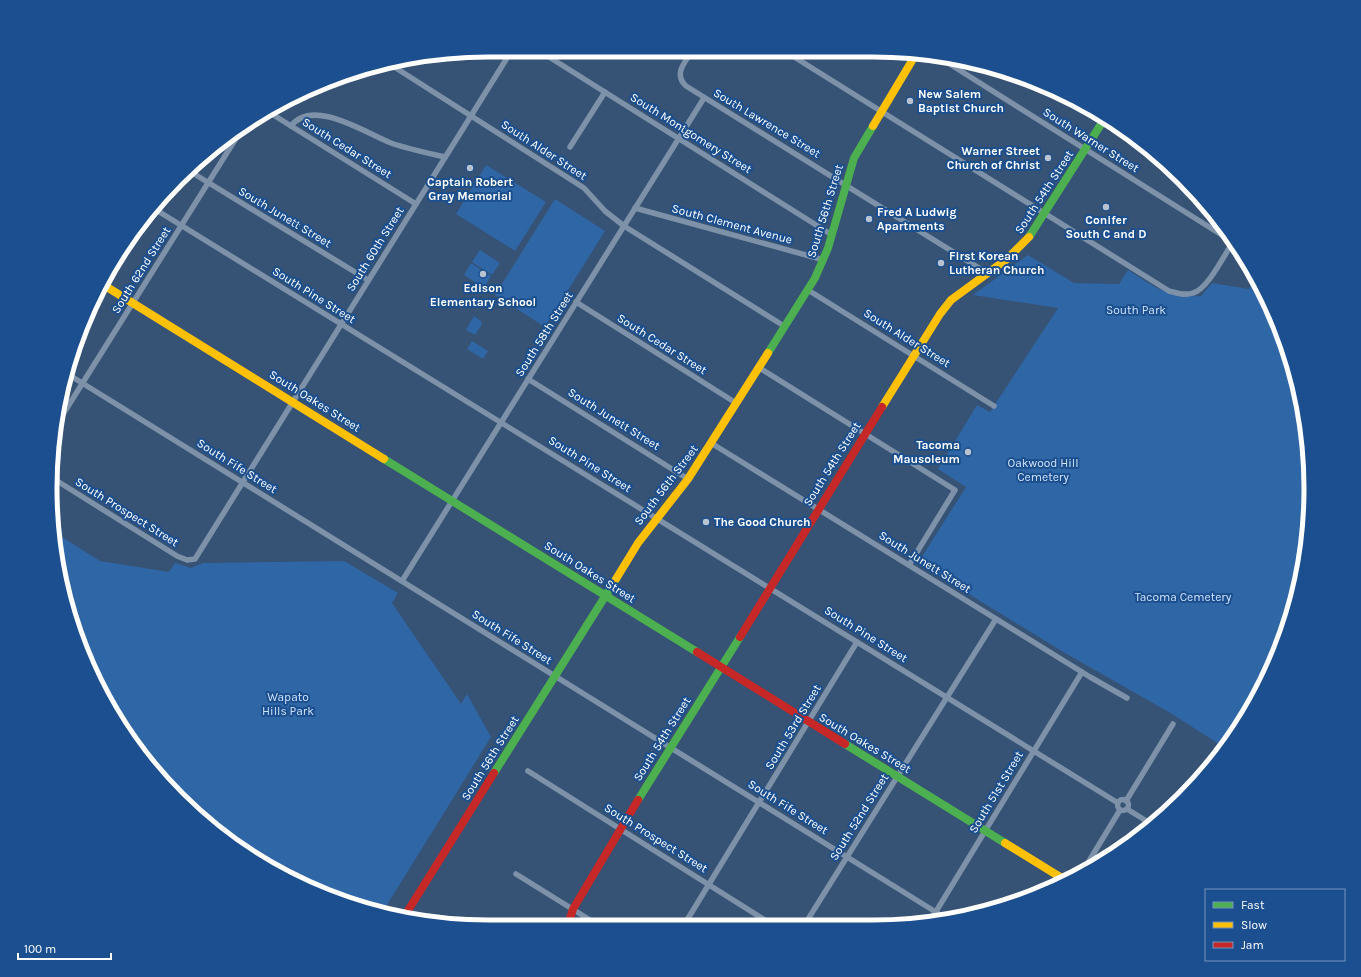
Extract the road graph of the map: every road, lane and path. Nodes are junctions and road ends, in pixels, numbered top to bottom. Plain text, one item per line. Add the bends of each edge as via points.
1 (508, 57) edge
2 (549, 57) edge
3 (689, 57) edge
4 (794, 57) edge
5 (913, 59) edge
6 (950, 64) edge
7 (395, 67) edge
8 (605, 92) junction
9 (704, 98) junction
10 (880, 112) junction
11 (273, 115) edge
12 (471, 116) junction
13 (1102, 124) edge
14 (291, 126) junction
15 (679, 139) junction
16 (235, 140) edge
17 (570, 147) dead end
18 (1086, 150) junction
19 (445, 158) junction
20 (193, 174) edge
21 (208, 183) junction
22 (845, 184) junction
23 (416, 204) junction
24 (635, 208) junction
25 (158, 211) edge
26 (1045, 215) junction
27 (181, 226) junction
28 (624, 226) junction
29 (1221, 234) edge
30 (832, 235) junction
31 (1230, 247) edge
32 (824, 260) junction
33 (987, 273) junction
34 (368, 280) junction
35 (107, 287) edge
36 (808, 290) junction
37 (576, 302) junction
38 (133, 303) junction
39 (341, 324) junction
40 (784, 326) junction
41 (914, 355) junction
42 (758, 366) junction
43 (72, 377) edge
44 (528, 379) junction
45 (82, 384) junction
46 (293, 401) junction
47 (736, 403) junction
48 (994, 406) dead end
49 (64, 412) edge
50 (501, 422) junction
51 (866, 433) junction
52 (711, 443) junction
53 (688, 479) junction
54 (57, 481) edge
55 (242, 482) junction
56 (452, 500) junction
57 (818, 510) junction
58 (656, 518) junction
59 (191, 560) joint
60 (909, 565) junction
61 (402, 581) junction
62 (769, 588) junction
63 (606, 596) junction
64 (996, 619) junction
65 (858, 642) junction
66 (721, 667) junction
67 (1082, 672) junction
68 (555, 676) junction
69 (946, 696) junction
70 (1127, 698) dead end
71 (809, 722) junction
72 (1173, 724) dead end
73 (671, 748) junction
74 (1034, 751) junction
75 (528, 771) dead end
76 (897, 776) junction
77 (1126, 801) junction
78 (759, 802) junction
79 (1118, 803) junction
80 (1127, 809) junction
81 (1120, 810) junction
82 (1147, 821) edge
83 (620, 830) junction
84 (986, 831) junction
85 (848, 857) junction
86 (1089, 862) edge
87 (516, 874) dead end
88 (1061, 877) edge
89 (709, 884) junction
90 (573, 909) junction
91 (407, 912) edge
92 (936, 912) junction
93 (940, 914) edge
94 (934, 915) edge
95 (570, 920) edge
96 (590, 920) edge
97 (687, 920) edge
98 (764, 920) edge
99 (808, 920) edge

1 - 12 street, South 60th Street
2 - 8 street, South Montgomery Street
3 - 9 street, South Lawrence Street via 680,71 680,78 686,86
4 - 10 street
5 - 10 street, South 56th Street
6 - 18 street, South Warner Street
7 - 12 street, South Alder Street
8 - 15 street, South Montgomery Street
8 - 17 street
9 - 15 street, South 58th Street
9 - 22 street, South Lawrence Street
10 - 22 street, South 56th Street via 854,158
10 - 26 street
11 - 14 street, South Cedar Street
12 - 19 street, South 60th Street
12 - 28 street, South Alder Street via 584,188 605,211
13 - 18 street, South 54th Street
14 - 19 street via 302,118 326,116 344,121 392,143
14 - 23 street, South Cedar Street
15 - 24 street, South 58th Street
15 - 30 street, South Montgomery Street
16 - 21 street, South 62nd Street
18 - 26 street, South 54th Street
18 - 29 street, South Warner Street
19 - 23 street, South 60th Street
20 - 21 street, South Junett Street
21 - 27 street, South 62nd Street
21 - 34 street, South Junett Street
22 - 30 street, South 56th Street
22 - 33 street, South Lawrence Street
23 - 34 street, South 60th Street
24 - 28 street, South 58th Street
24 - 32 street, South Clement Avenue
25 - 27 street, South Pine Street
26 - 31 street via 1169,291 1178,294 1194,293 1206,284
26 - 33 street, South 54th Street via 1022,247
27 - 38 street, South 62nd Street
27 - 39 street, South Pine Street
28 - 37 street, South 58th Street
28 - 40 street, South Alder Street
30 - 32 street, South 56th Street
32 - 36 street, South 56th Street
33 - 41 street, South 54th Street via 951,300
34 - 39 street, South 60th Street
35 - 38 street, South Oakes Street
36 - 40 street, South 56th Street
36 - 41 street, South Alder Street
37 - 44 street, South 58th Street
37 - 47 street, South Cedar Street
38 - 45 street, South 62nd Street
38 - 46 street, South Oakes Street
39 - 46 street, South 60th Street
39 - 50 street, South Pine Street
40 - 42 street, South 56th Street
41 - 48 street, South Alder Street
41 - 51 street, South 54th Street
42 - 47 street, South 56th Street
42 - 51 street
43 - 45 street, South Fife Street
44 - 50 street, South 58th Street
44 - 53 street, South Junett Street
45 - 49 street, South 62nd Street
45 - 55 street, South Fife Street
46 - 55 street, South 60th Street
46 - 56 street, South Oakes Street
47 - 52 street, South 56th Street
50 - 56 street, South 58th Street
50 - 58 street, South Pine Street
51 - 57 street, South 54th Street
51 - 60 street via 955,490
52 - 53 street, South 56th Street
52 - 57 street, South Junett Street
53 - 58 street, South 56th Street
54 - 59 street, South Prospect Street via 177,556
55 - 59 street, South 60th Street via 197,555
55 - 61 street, South Fife Street
56 - 61 street, South 58th Street
56 - 63 street, South Oakes Street
57 - 60 street, South Junett Street
57 - 62 street, South 54th Street
58 - 62 street, South Pine Street
58 - 63 street, South 56th Street
60 - 64 street, South Junett Street
61 - 68 street, South Fife Street
62 - 65 street, South Pine Street
62 - 66 street, South 54th Street
63 - 66 street, South Oakes Street
63 - 68 street, South 56th Street
64 - 67 street, South Junett Street
64 - 69 street, South 52nd Street
65 - 69 street, South Pine Street
65 - 71 street, South 53rd Street
66 - 71 street, South Oakes Street
66 - 73 street, South 54th Street
67 - 70 street, South Junett Street
67 - 74 street, South 51st Street
68 - 73 street, South Fife Street
68 - 91 street, South 56th Street
69 - 74 street, South Pine Street
69 - 76 street, South 52nd Street
71 - 76 street, South Oakes Street
71 - 78 street, South 53rd Street
72 - 77 street
73 - 78 street, South Fife Street
73 - 83 street, South 54th Street
74 - 79 street, South Pine Street
74 - 84 street, South 51st Street
75 - 83 street, South Prospect Street
76 - 84 street, South Oakes Street
76 - 85 street, South 52nd Street
77 - 79 street via 1120,800
77 - 80 street
78 - 85 street, South Fife Street
78 - 89 street, South 53rd Street
79 - 81 street
80 - 81 street
80 - 82 street
81 - 86 street
83 - 89 street, South Prospect Street
83 - 90 street, South 54th Street
84 - 88 street, South Oakes Street
84 - 92 street, South 51st Street
85 - 92 street, South Fife Street
85 - 99 street, South 52nd Street
87 - 90 street
89 - 97 street, South 53rd Street
89 - 98 street, South Prospect Street
90 - 95 street, South 54th Street
90 - 96 street
92 - 93 street, South Fife Street
92 - 94 street, South 51st Street

